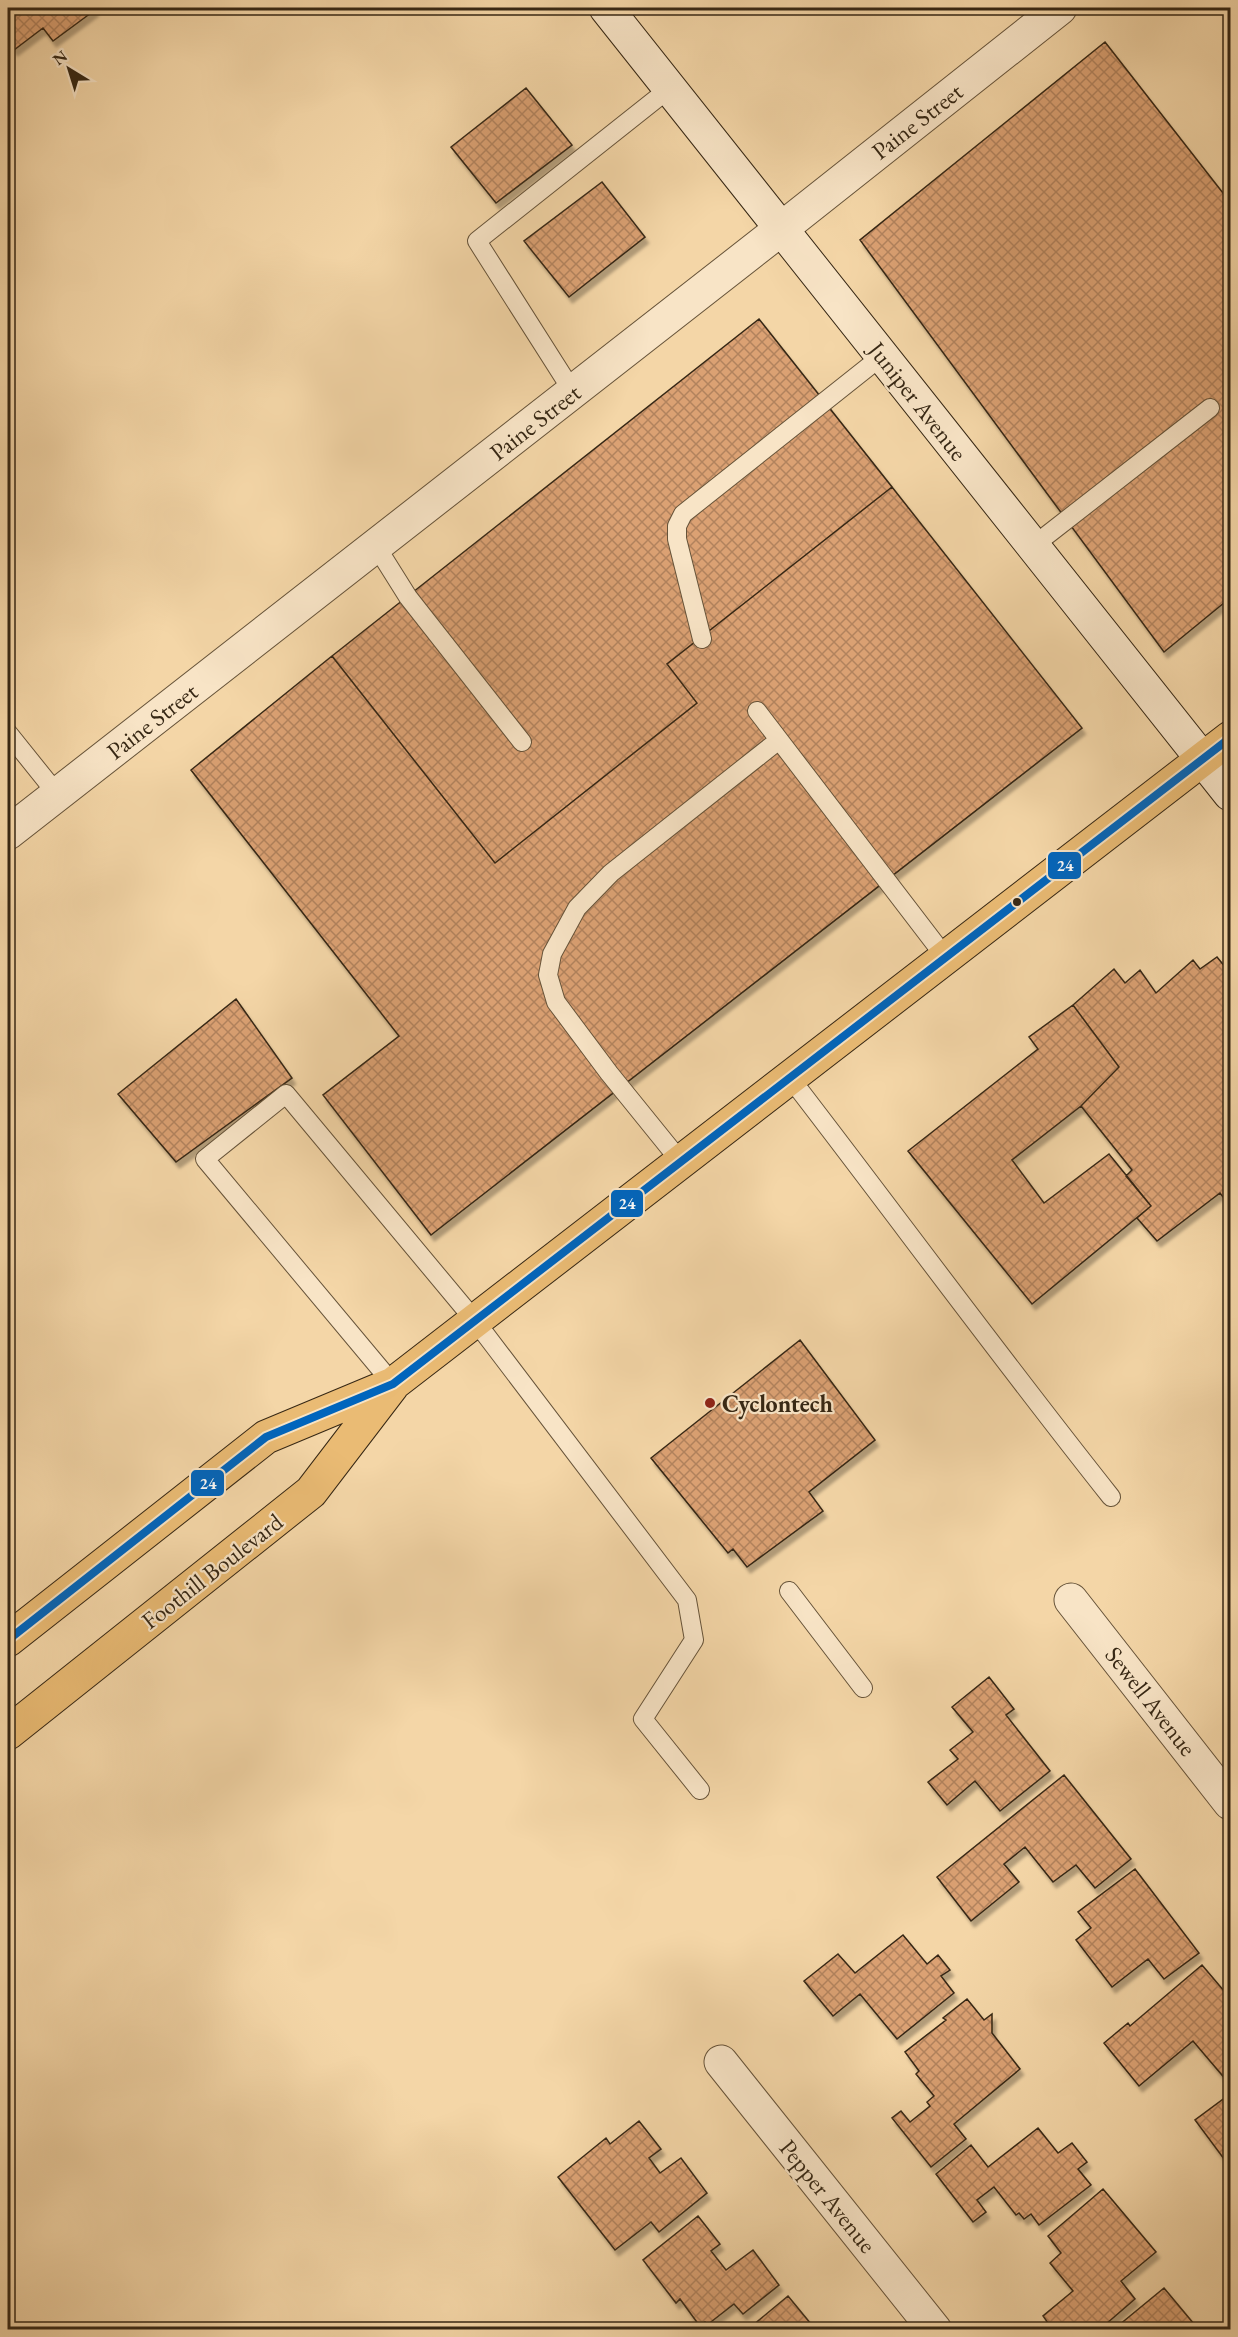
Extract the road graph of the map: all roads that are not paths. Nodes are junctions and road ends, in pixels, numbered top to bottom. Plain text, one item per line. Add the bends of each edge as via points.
1 (606, 8) edge
2 (1060, 8) edge
3 (670, 88) junction
4 (782, 229) junction
5 (882, 356) junction
6 (573, 392) junction
7 (1210, 408) dead end
8 (376, 546) junction
9 (1033, 546) junction
10 (702, 639) dead end
11 (757, 711) dead end
12 (8, 733) edge
13 (1230, 738) edge
14 (779, 740) junction
15 (522, 742) dead end
16 (1203, 760) junction
17 (57, 794) junction
18 (1230, 794) edge
19 (8, 833) edge
20 (946, 958) junction
21 (791, 1078) junction
22 (681, 1162) junction
23 (476, 1322) junction
24 (393, 1384) junction
25 (1111, 1497) dead end
26 (789, 1591) dead end
27 (1071, 1600) dead end
28 (8, 1640) edge
29 (863, 1688) dead end
30 (8, 1733) edge
31 (700, 1790) dead end
32 (1230, 1803) edge
33 (721, 2062) dead end
34 (935, 2330) edge

1 - 3 street, Juniper Avenue
2 - 4 street, Paine Street
3 - 4 street, Juniper Avenue
3 - 6 lane via 477,241
4 - 5 street, Juniper Avenue
4 - 6 street, Paine Street
5 - 9 street, Juniper Avenue
5 - 10 lane via 683,514 677,526 677,539
6 - 8 street, Paine Street
7 - 9 lane
8 - 15 lane via 408,597
8 - 17 street, Paine Street
9 - 16 street, Juniper Avenue
11 - 14 lane
12 - 17 lane
13 - 16 main road, Foothill Boulevard
14 - 20 lane
14 - 22 lane via 611,873 577,908 552,954 548,975 556,1002
16 - 18 street, Juniper Avenue
16 - 20 main road, Foothill Boulevard
17 - 19 street, Paine Street
20 - 21 main road, Foothill Boulevard
21 - 22 main road, Foothill Boulevard
21 - 25 lane
22 - 23 main road, Foothill Boulevard
23 - 24 main road, Foothill Boulevard
23 - 24 lane via 286,1094 205,1159
23 - 31 lane via 687,1600 694,1640 643,1719
24 - 28 main road, Foothill Boulevard via 266,1437
24 - 30 main road, Foothill Boulevard via 311,1492
26 - 29 lane
27 - 32 street, Sewell Avenue
33 - 34 street, Pepper Avenue

